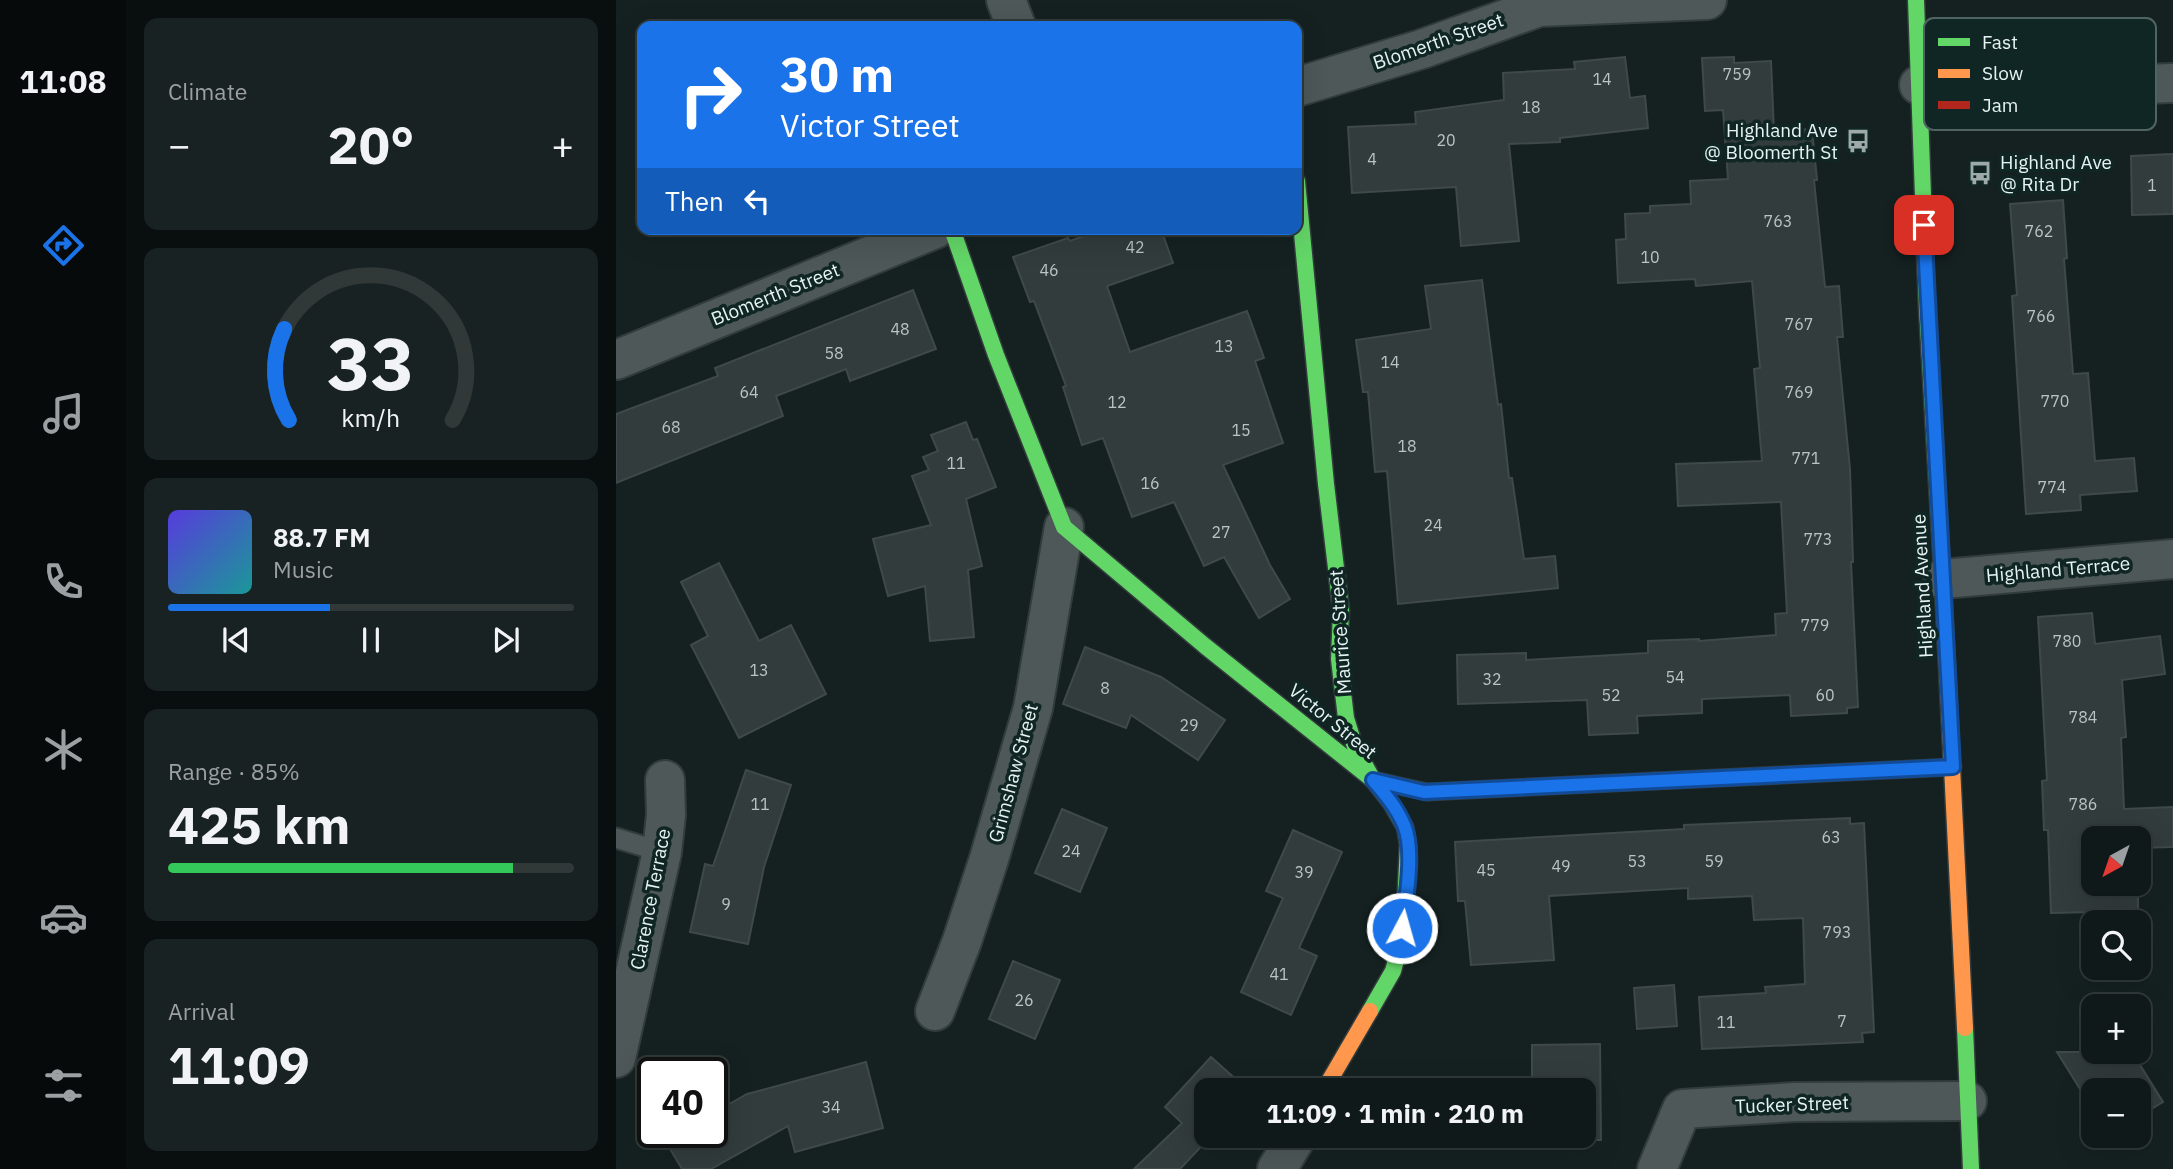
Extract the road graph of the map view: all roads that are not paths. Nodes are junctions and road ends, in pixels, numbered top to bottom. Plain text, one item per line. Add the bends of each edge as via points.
1 (1006, 0) edge
2 (1707, 0) edge
3 (1916, 0) edge
4 (1014, 21) edge
5 (1302, 85) edge
6 (1919, 85) junction
7 (1924, 85) edge
8 (920, 235) edge
9 (955, 235) edge
10 (1302, 235) edge
11 (616, 360) edge
12 (1064, 527) junction
13 (2173, 559) edge
14 (1943, 579) junction
15 (1953, 767) junction
16 (665, 780) dead end
17 (1373, 780) junction
18 (616, 838) edge
19 (662, 852) junction
20 (935, 1011) dead end
21 (616, 1058) edge
22 (1331, 1078) edge
23 (1967, 1101) junction
24 (1290, 1148) edge
25 (1277, 1169) edge
26 (1657, 1169) edge
27 (1971, 1169) edge

1 - 4 street
2 - 5 street, Blomerth Street via 1539,7
3 - 6 street, Highland Avenue
6 - 7 street
6 - 14 street, Highland Avenue
8 - 11 street, Blomerth Street
9 - 12 street, Victor Street via 996,355
10 - 17 street, Maurice Street via 1341,610 1339,659 1346,718
12 - 17 street, Victor Street
12 - 20 street, Grimshaw Street via 1032,708 989,859
13 - 14 street, Highland Terrace
14 - 15 street, Highland Avenue
15 - 17 street, Victor Street via 1424,792
15 - 23 street, Highland Avenue
16 - 19 street, Clarence Terrace
17 - 22 street, Maurice Street via 1405,827 1408,867 1399,949 1382,993
18 - 19 lane
19 - 21 street, Clarence Terrace
23 - 26 street, Tucker Street via 1795,1102 1682,1109
23 - 27 street, Highland Avenue
24 - 25 street

